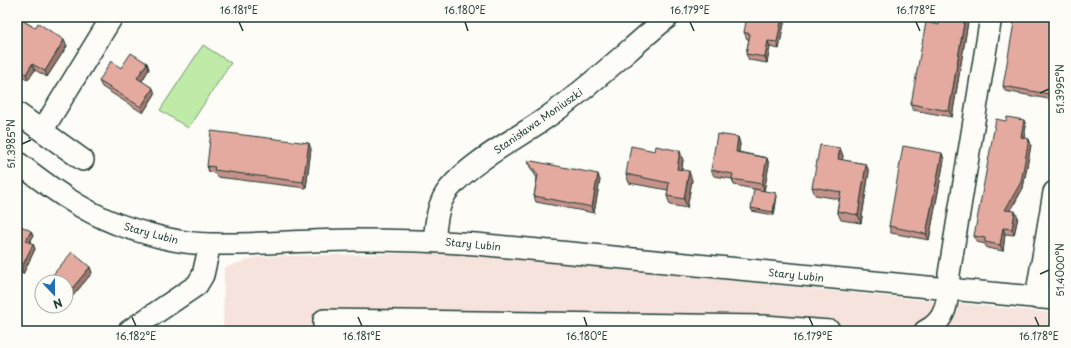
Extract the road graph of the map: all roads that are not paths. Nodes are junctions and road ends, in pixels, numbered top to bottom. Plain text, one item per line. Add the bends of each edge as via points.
1 (112, 17) edge
2 (668, 17) edge
3 (991, 17) edge
4 (17, 113) edge
5 (42, 131) junction
6 (83, 160) dead end
7 (17, 162) edge
8 (1054, 192) edge
9 (434, 241) junction
10 (210, 244) junction
11 (948, 290) junction
12 (1045, 299) edge
13 (739, 329) edge
14 (129, 331) edge
15 (324, 331) edge
16 (830, 331) edge
17 (925, 331) edge

1 - 5 street
2 - 9 street, Stanisława Moniuszki via 596,80 457,180 447,190 439,207
3 - 11 street
4 - 5 street
5 - 6 street
7 - 10 street, Stary Lubin via 64,197 117,224 163,237
8 - 12 street, Stary Lubin
9 - 10 street, Stary Lubin via 353,240
9 - 11 street, Stary Lubin
10 - 14 street via 203,275 197,285
11 - 12 street, Stary Lubin
11 - 17 street via 942,317
13 - 15 street via 324,320
13 - 16 street via 764,326

